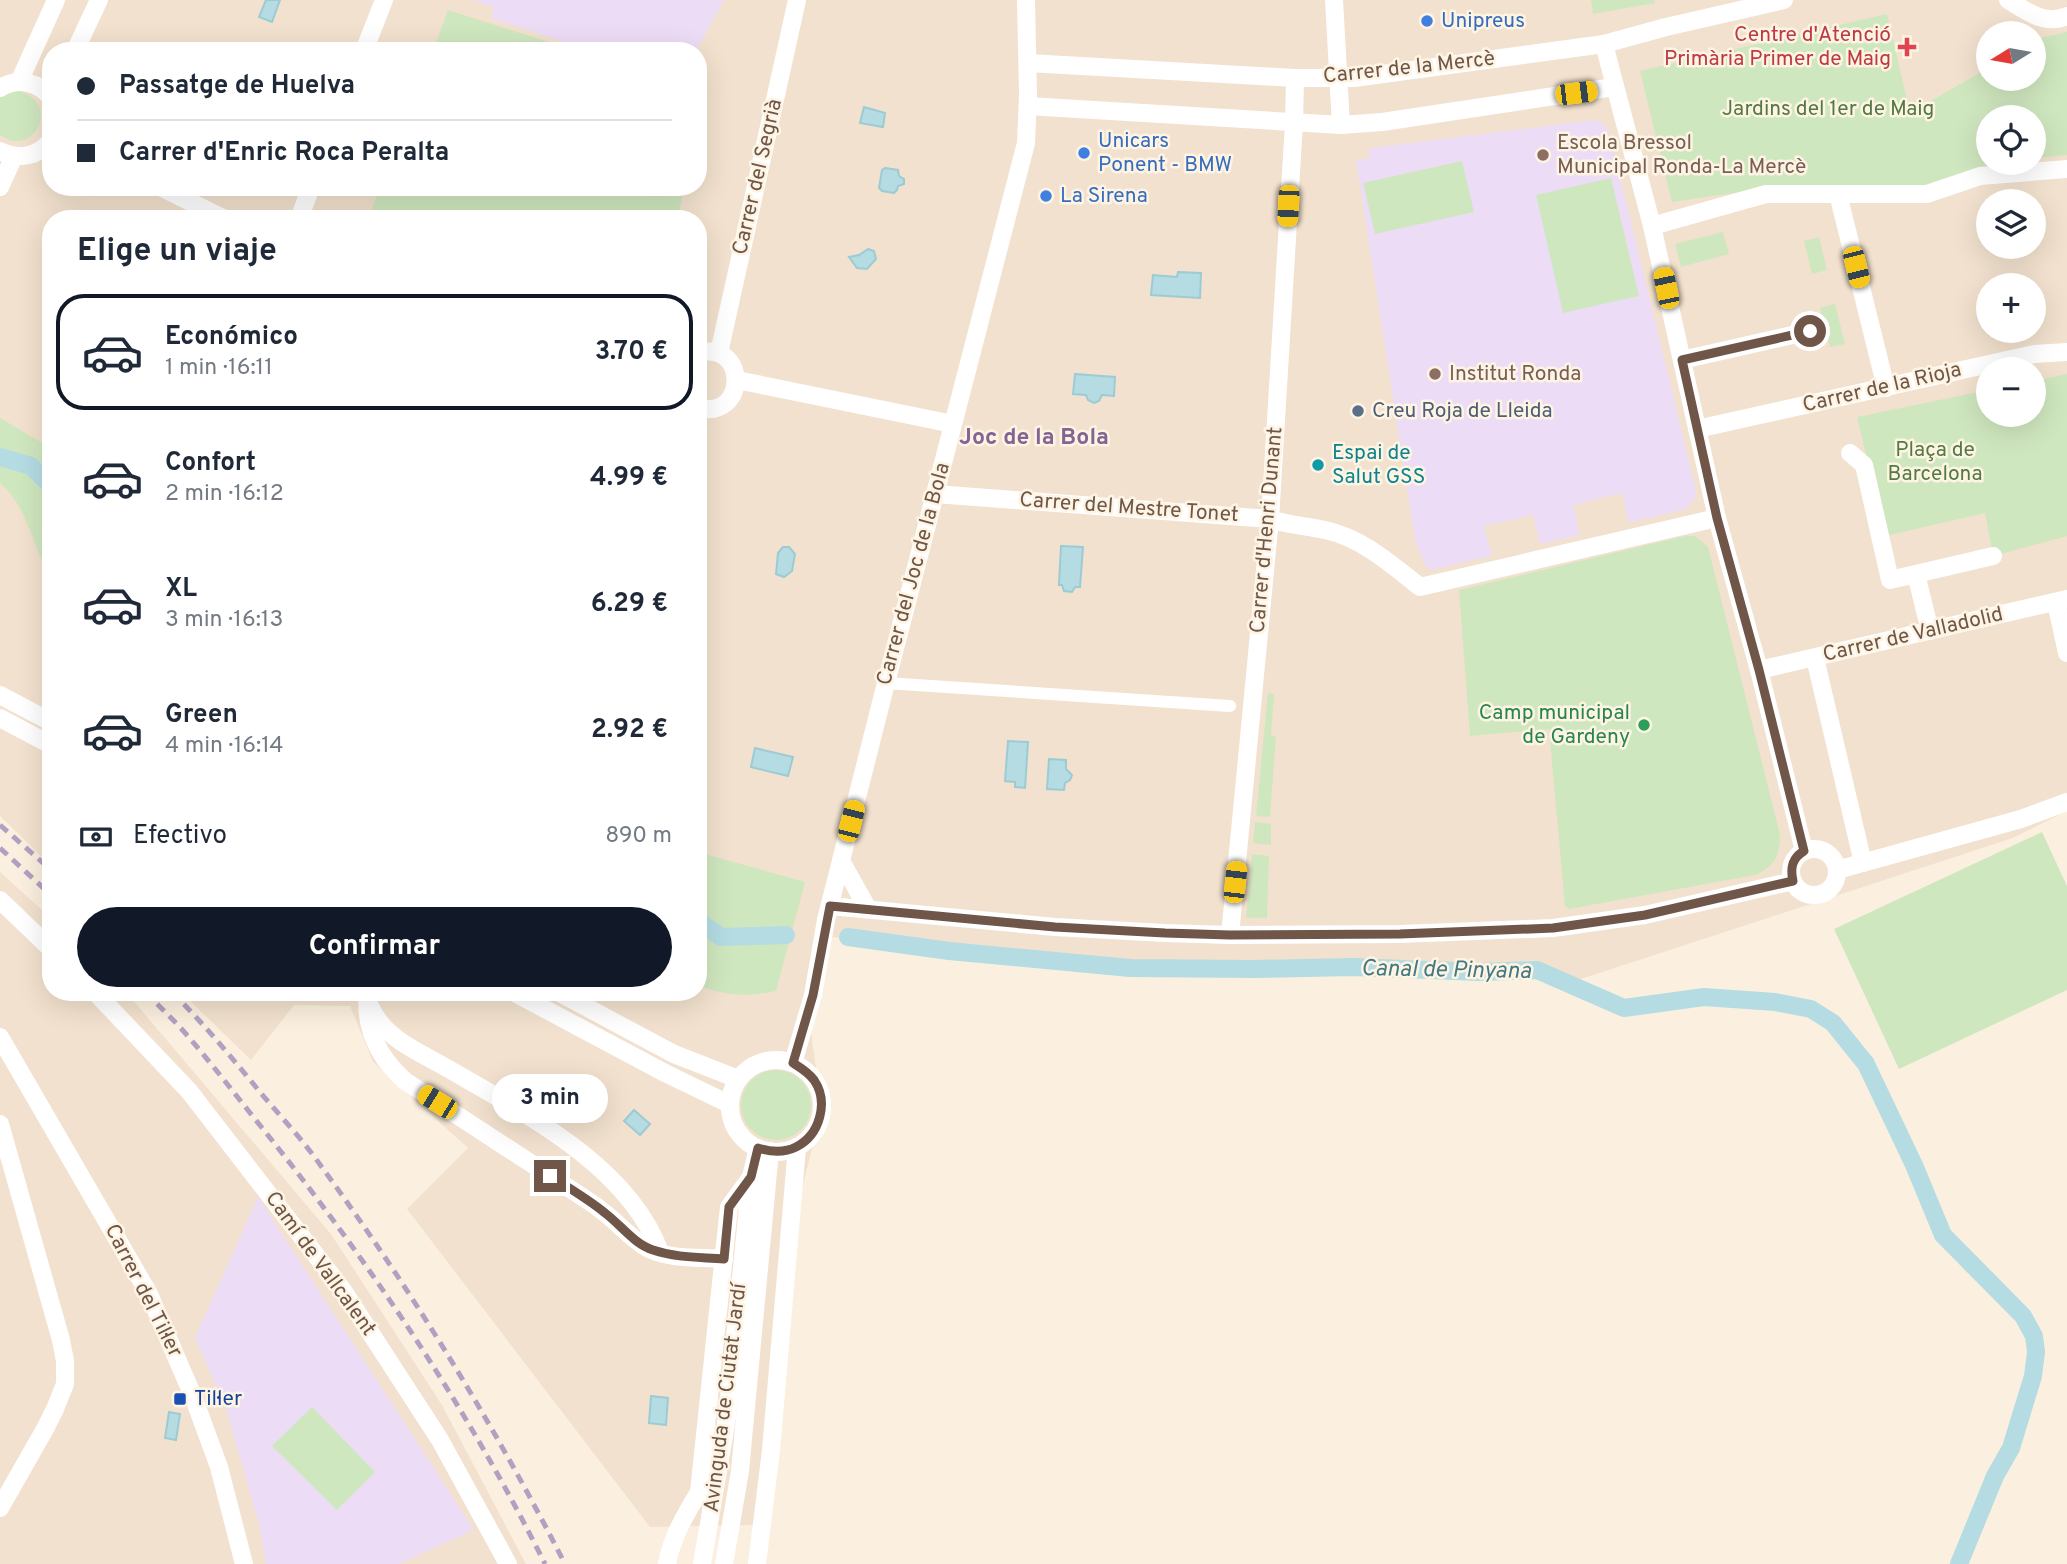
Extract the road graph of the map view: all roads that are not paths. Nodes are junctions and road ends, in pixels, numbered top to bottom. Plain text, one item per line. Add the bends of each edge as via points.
1 (56, 0) edge
2 (99, 0) edge
3 (384, 0) edge
4 (797, 0) edge
5 (1026, 0) edge
6 (1334, 0) edge
7 (1784, 0) edge
8 (2008, 0) edge
9 (2067, 16) edge
10 (79, 42) edge
11 (368, 42) edge
12 (1604, 44) junction
13 (1028, 63) junction
14 (1294, 78) junction
15 (1339, 79) junction
16 (19, 82) junction
17 (1614, 87) junction
18 (0, 88) edge
19 (42, 90) edge
20 (1028, 106) junction
21 (1294, 123) junction
22 (1341, 125) junction
23 (42, 149) edge
24 (7, 154) edge
25 (2067, 169) edge
26 (0, 187) edge
27 (1838, 194) junction
28 (178, 196) edge
29 (207, 210) edge
30 (1652, 226) junction
31 (1810, 331) dead end
32 (707, 352) edge
33 (2067, 352) edge
34 (719, 353) junction
35 (1682, 360) junction
36 (737, 380) junction
37 (1886, 388) junction
38 (707, 410) edge
39 (953, 424) junction
40 (1698, 429) junction
41 (1850, 453) dead end
42 (935, 494) junction
43 (1717, 518) junction
44 (1270, 519) junction
45 (1993, 556) dead end
46 (1916, 574) junction
47 (2061, 600) edge
48 (1930, 631) junction
49 (2067, 653) edge
50 (1815, 658) junction
51 (1759, 670) junction
52 (886, 683) junction
53 (0, 695) edge
54 (1230, 706) dead end
55 (42, 717) edge
56 (0, 718) edge
57 (42, 740) edge
58 (2067, 802) edge
59 (1804, 851) junction
60 (841, 860) junction
61 (1863, 863) junction
62 (1837, 870) junction
63 (1793, 881) junction
64 (0, 900) edge
65 (830, 906) junction
66 (868, 909) junction
67 (1230, 935) junction
68 (42, 940) edge
69 (104, 1001) edge
70 (367, 1001) edge
71 (369, 1001) edge
72 (530, 1001) edge
73 (575, 1001) edge
74 (0, 1037) edge
75 (793, 1063) junction
76 (738, 1079) junction
77 (729, 1104) junction
78 (0, 1124) edge
79 (797, 1147) junction
80 (764, 1150) junction
81 (751, 1177) junction
82 (660, 1252) junction
83 (724, 1259) junction
84 (0, 1508) edge
85 (703, 1563) edge
86 (244, 1564) edge
87 (508, 1564) edge
88 (667, 1564) edge
89 (724, 1564) edge
90 (757, 1564) edge

1 - 16 street
2 - 10 street
3 - 11 street
4 - 34 street, Carrer del Segrià
5 - 13 street, Carrer del Joc de la Bola
6 - 15 street
7 - 12 street, Carrer de la Mercè
8 - 9 street via 2042,19
12 - 15 street, Carrer de la Mercè
12 - 17 street
13 - 14 street, Carrer de la Mercè
13 - 20 street, Carrer del Joc de la Bola
14 - 15 street, Carrer de la Mercè
14 - 21 street, Carrer d'Henri Dunant
15 - 22 street
16 - 18 street
16 - 19 street
17 - 22 street
17 - 30 street
20 - 21 street
20 - 39 street, Carrer del Joc de la Bola via 1026,143
21 - 22 street
21 - 44 street, Carrer d'Henri Dunant
23 - 24 street via 29,156
24 - 26 street
25 - 27 street via 1980,177 1927,194
27 - 30 street via 1766,194
27 - 37 street
28 - 29 street
30 - 35 street
31 - 35 street
32 - 34 street
33 - 37 street, Carrer de la Rioja via 2034,354
34 - 36 street via 732,364
35 - 40 street
36 - 38 street via 726,403
36 - 39 street
37 - 40 street, Carrer de la Rioja
39 - 42 street, Carrer del Joc de la Bola
40 - 43 street
41 - 46 street via 1864,465 1890,580
42 - 44 street, Carrer del Mestre Tonet
42 - 52 street, Carrer del Joc de la Bola
43 - 44 street, Carrer del Mestre Tonet via 1420,587 1352,539
43 - 51 street
44 - 67 street, Carrer d'Henri Dunant
45 - 46 street
46 - 48 street
47 - 48 street, Carrer de Valladolid
47 - 49 street
48 - 50 street, Carrer de Valladolid
50 - 51 street, Carrer de Valladolid
50 - 61 street
51 - 59 street
52 - 54 street
52 - 60 street, Carrer del Joc de la Bola
53 - 55 street
56 - 57 street
58 - 61 street
59 - 62 street via 1826,852
59 - 63 street via 1791,866
60 - 65 street, Carrer del Joc de la Bola
60 - 66 street
61 - 62 street
62 - 63 street via 1834,884 1816,895 1802,892
63 - 67 street via 1645,915 1553,928
64 - 68 street
65 - 66 street
65 - 75 street, Carrer del Joc de la Bola via 813,995
66 - 67 street via 1055,927
69 - 87 street, Camí de Vallcalent via 189,1091 342,1289 440,1440
70 - 82 street via 371,1034 384,1059 405,1081
71 - 82 street via 384,1029 557,1135 594,1163 645,1220
72 - 77 street
73 - 76 street via 674,1054
74 - 86 street, Carrer del Til·ler via 155,1307 219,1467
75 - 76 street via 762,1061
75 - 79 street via 815,1082 822,1111 809,1138
76 - 77 street
77 - 80 street via 737,1131
78 - 84 street via 61,1340 65,1384
79 - 80 street
79 - 90 street
80 - 81 street, Avinguda de Ciutat Jardí
80 - 89 street, Avinguda de Ciutat Jardí via 740,1471
81 - 83 street via 729,1207
81 - 85 street, Avinguda de Ciutat Jardí via 727,1418
82 - 83 street
83 - 88 street via 699,1492 683,1517

